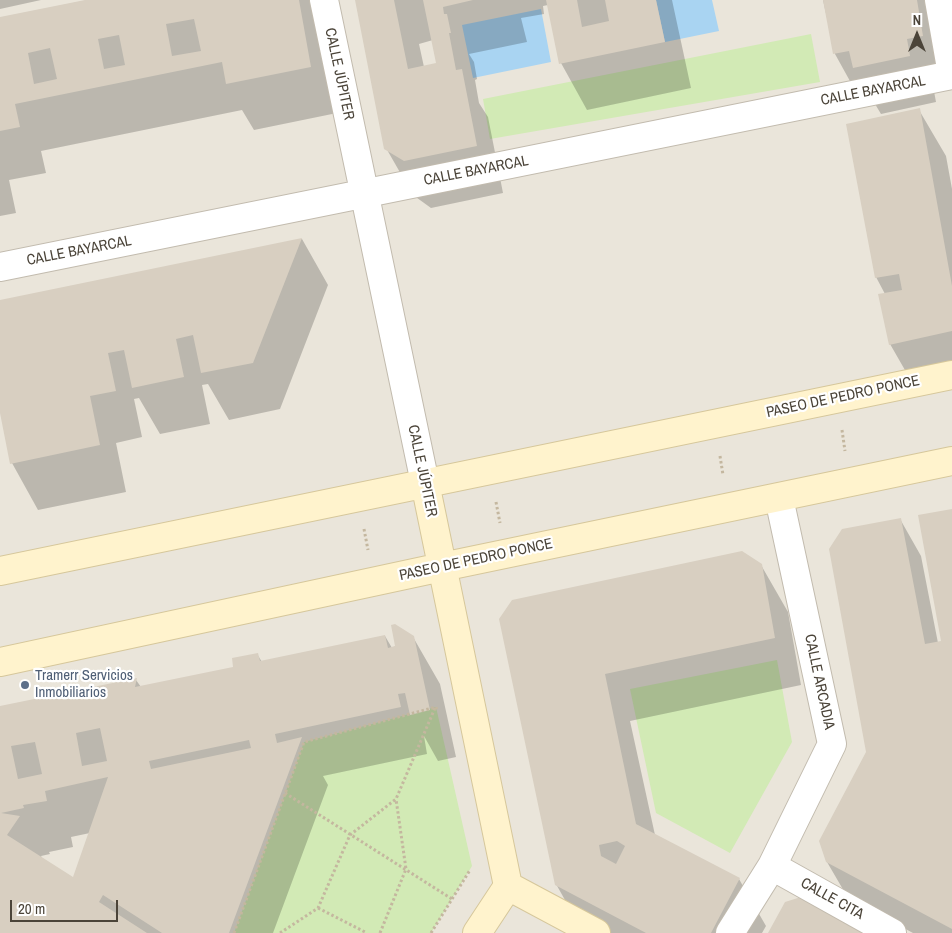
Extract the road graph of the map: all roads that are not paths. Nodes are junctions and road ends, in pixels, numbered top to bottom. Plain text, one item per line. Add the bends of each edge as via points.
1 (324, 0) edge
2 (939, 0) edge
3 (952, 74) edge
4 (364, 194) junction
5 (0, 267) edge
6 (952, 375) edge
7 (952, 461) edge
8 (425, 483) junction
9 (780, 498) junction
10 (442, 567) junction
11 (0, 571) edge
12 (0, 662) edge
13 (772, 866) junction
14 (508, 886) junction
15 (476, 933) edge
16 (596, 933) edge
17 (730, 933) edge
18 (892, 933) edge

1 - 4 street, CALLE JÚPITER
2 - 3 street
3 - 4 street, CALLE BAYARCAL
4 - 5 street, CALLE BAYARCAL
4 - 8 street, CALLE JÚPITER
6 - 8 main road, PASEO DE PEDRO PONCE
7 - 9 main road, PASEO DE PEDRO PONCE
8 - 10 main road, CALLE JÚPITER
8 - 11 main road, PASEO DE PEDRO PONCE
9 - 10 main road, PASEO DE PEDRO PONCE
9 - 13 street, CALLE ARCADIA via 832,744
10 - 12 main road, PASEO DE PEDRO PONCE
10 - 14 main road, CALLE JÚPITER
13 - 17 street, CALLE ARCADIA
13 - 18 street, CALLE CITA
14 - 15 main road
14 - 16 main road

